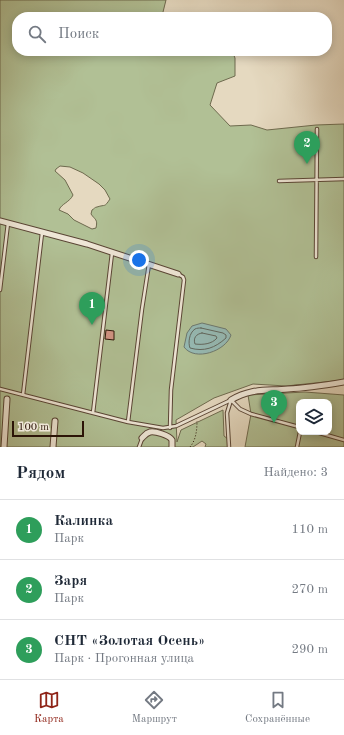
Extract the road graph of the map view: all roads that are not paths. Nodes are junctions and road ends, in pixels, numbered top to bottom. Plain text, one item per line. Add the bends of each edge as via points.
1 (317, 130) dead end
2 (344, 179) edge
3 (316, 180) junction
4 (279, 181) dead end
5 (0, 221) edge
6 (8, 223) junction
7 (42, 232) junction
8 (112, 252) junction
9 (316, 257) dead end
10 (148, 264) junction
11 (178, 274) joint
12 (0, 290) edge
13 (344, 382) edge
14 (0, 389) edge
15 (23, 395) junction
16 (7, 399) dead end
17 (231, 400) junction
18 (93, 413) junction
19 (55, 421) dead end
20 (128, 422) junction
21 (296, 426) edge
22 (170, 428) junction
23 (299, 435) edge
24 (326, 435) edge
25 (142, 438) joint
26 (344, 440) edge
27 (4, 447) edge
28 (53, 447) edge
29 (139, 447) edge
30 (172, 447) edge
31 (229, 447) edge
32 (297, 447) edge

1 - 3 lane
2 - 3 lane
3 - 4 lane
3 - 9 lane
5 - 6 street
6 - 7 street
6 - 12 lane
7 - 8 street
7 - 15 lane
8 - 10 street
8 - 18 lane
10 - 11 street
10 - 20 lane
11 - 22 lane via 184,280 171,390
13 - 17 street via 252,391
14 - 15 lane
15 - 18 lane
16 - 27 street
17 - 21 lane via 250,414
17 - 22 lane
17 - 31 lane via 226,413
18 - 20 lane
19 - 28 street
20 - 22 lane
23 - 32 lane
24 - 26 lane
25 - 29 lane
25 - 30 street via 148,432 165,435 172,441

